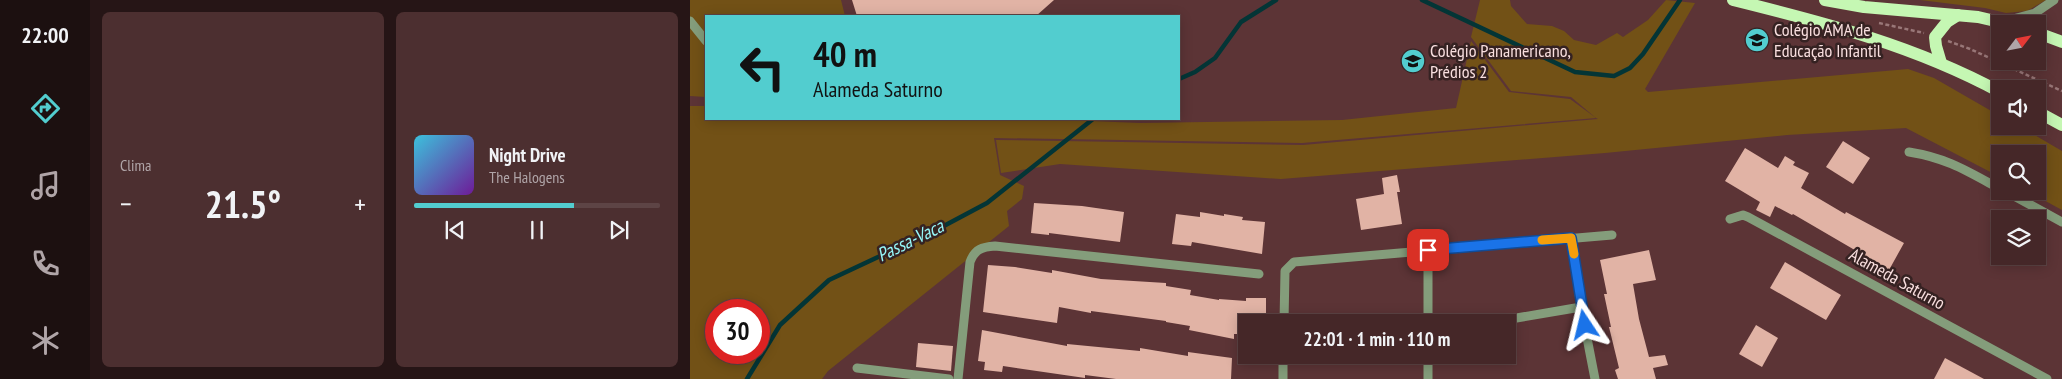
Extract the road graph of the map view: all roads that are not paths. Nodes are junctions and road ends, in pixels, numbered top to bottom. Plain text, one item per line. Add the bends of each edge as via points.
1 (1733, 0) edge
2 (1825, 0) edge
3 (2054, 0) edge
4 (1958, 15) junction
5 (2027, 15) edge
6 (690, 21) edge
7 (1991, 21) edge
8 (2046, 36) edge
9 (705, 40) edge
10 (2062, 42) edge
11 (1941, 63) junction
12 (1991, 88) edge
13 (2046, 116) edge
14 (2062, 125) edge
15 (1908, 152) dead end
16 (1991, 184) edge
17 (2022, 200) edge
18 (1730, 219) dead end
19 (2062, 222) edge
20 (1612, 235) dead end
21 (1571, 238) junction
22 (1428, 250) junction
23 (1259, 274) dead end
24 (1581, 307) junction
25 (1284, 314) edge
26 (1428, 314) edge
27 (1516, 318) edge
28 (1283, 364) edge
29 (1428, 364) edge
30 (857, 368) dead end
31 (949, 379) edge
32 (958, 379) edge
33 (1283, 379) edge
34 (1428, 379) edge
35 (1596, 379) edge
36 (2047, 379) edge

1 - 11 main road via 1858,32
2 - 4 main road via 1864,7
3 - 5 street
4 - 7 main road
4 - 11 main road via 1947,22 1936,37
6 - 9 street
8 - 10 main road
11 - 12 main road
13 - 14 main road
15 - 16 street via 1932,155
17 - 19 street
18 - 36 street, Alameda Saturno via 1748,216
20 - 21 street
21 - 22 street
21 - 24 street
22 - 25 street via 1294,262 1284,271
22 - 26 street
23 - 32 street via 984,247 970,262
24 - 27 street
24 - 35 street
28 - 33 street
29 - 34 street
30 - 31 street

